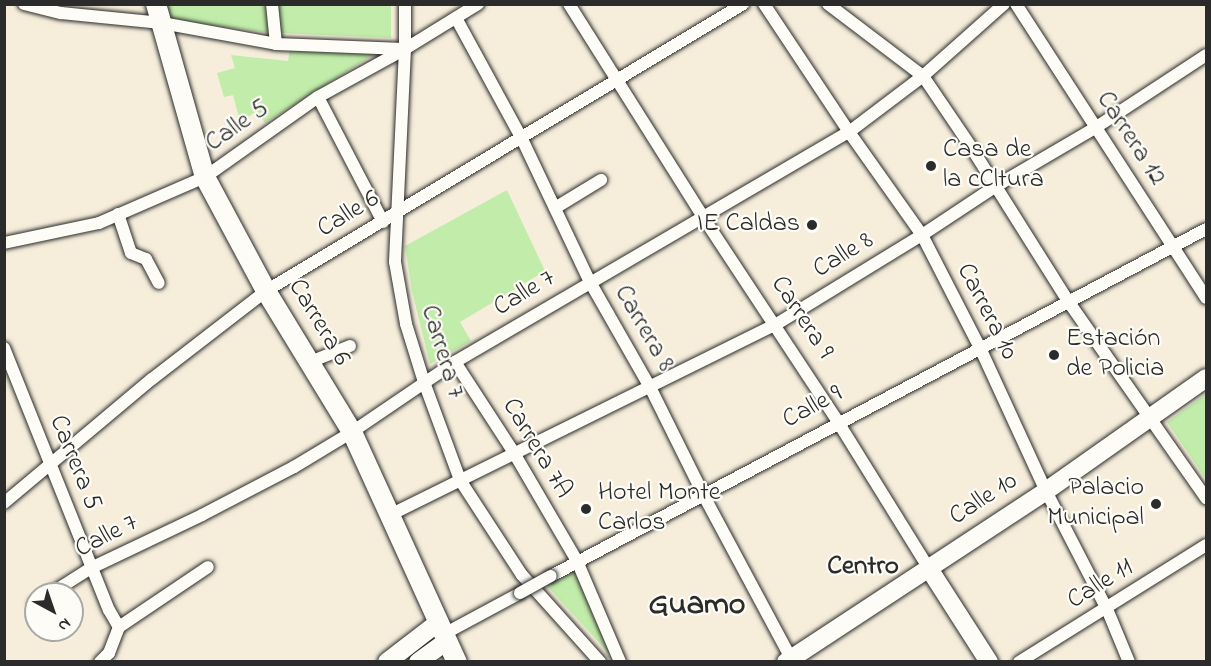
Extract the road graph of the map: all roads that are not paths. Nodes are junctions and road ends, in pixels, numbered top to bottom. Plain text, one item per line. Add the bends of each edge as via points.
1 (24, 4) edge
2 (272, 4) edge
3 (405, 4) edge
4 (478, 4) edge
5 (569, 4) edge
6 (743, 4) edge
7 (764, 4) edge
8 (828, 4) edge
9 (1004, 4) edge
10 (1016, 4) edge
11 (159, 14) edge
12 (456, 18) junction
13 (276, 44) junction
14 (405, 49) junction
15 (1206, 55) edge
16 (923, 76) junction
17 (617, 82) junction
18 (318, 97) junction
19 (1095, 128) junction
20 (849, 132) junction
21 (522, 139) junction
22 (205, 177) junction
23 (601, 180) dead end
24 (996, 186) junction
25 (555, 208) junction
26 (396, 213) junction
27 (118, 214) junction
28 (703, 217) junction
29 (383, 222) junction
30 (1206, 230) edge
31 (922, 235) junction
32 (4, 243) edge
33 (1174, 248) junction
34 (590, 282) junction
35 (159, 283) dead end
36 (266, 291) junction
37 (1206, 298) edge
38 (1068, 301) junction
39 (775, 325) junction
40 (350, 346) dead end
41 (4, 348) edge
42 (981, 350) junction
43 (310, 362) junction
44 (455, 362) junction
45 (1206, 378) edge
46 (424, 382) junction
47 (650, 387) junction
48 (1149, 420) junction
49 (838, 422) junction
50 (352, 432) junction
51 (514, 453) junction
52 (50, 464) junction
53 (460, 480) junction
54 (1046, 491) junction
55 (704, 496) junction
56 (1206, 498) edge
57 (4, 503) edge
58 (392, 514) junction
59 (1206, 545) edge
60 (577, 561) junction
61 (208, 567) dead end
62 (928, 567) junction
63 (91, 568) junction
64 (69, 582) edge
65 (1107, 609) junction
66 (119, 627) junction
67 (443, 632) junction
68 (790, 660) edge
69 (100, 662) edge
70 (387, 662) edge
71 (418, 662) edge
72 (458, 662) edge
73 (600, 662) edge
74 (620, 662) edge
75 (989, 662) edge
76 (1019, 662) edge
77 (1129, 662) edge

1 - 11 street via 61,13
2 - 13 street
3 - 14 street, Carrera 7
4 - 12 street, Calle 5
5 - 17 street, Carrera 9
6 - 17 street, Calle 6
7 - 20 street, Carrera 10
8 - 16 street
9 - 16 street, Calle 7
10 - 19 street, Carrera 12
11 - 13 street
11 - 22 main road, Carrera 6
12 - 14 street, Calle 5
12 - 21 street, Carrera 8
13 - 14 street
14 - 18 street, Calle 5
14 - 26 street, Carrera 7
15 - 19 street, Calle 8
16 - 20 street, Calle 7
16 - 24 street
17 - 21 street, Calle 6
17 - 28 street, Carrera 9
18 - 22 street, Calle 5
18 - 29 street
19 - 24 street, Calle 8
19 - 33 street, Carrera 12
20 - 28 street, Calle 7
20 - 31 street, Carrera 10
21 - 25 street, Carrera 8
21 - 26 street, Calle 6
22 - 27 street, Calle 5
22 - 36 main road, Carrera 6
23 - 25 street
24 - 31 street, Calle 8
24 - 38 street
25 - 34 street, Carrera 8
26 - 29 street, Calle 6
26 - 46 street, Carrera 7 via 395,262 406,324
27 - 32 street, Calle 5 via 99,222
27 - 35 street via 131,253 146,259
28 - 34 street, Calle 7
28 - 39 street, Carrera 9
29 - 36 street, Calle 6
30 - 33 street, Calle 9
31 - 39 street, Calle 8
31 - 42 street, Carrera 10
33 - 37 street, Carrera 12
33 - 38 street, Calle 9
34 - 44 street, Calle 7
34 - 47 street, Carrera 8
36 - 43 main road, Carrera 6
36 - 52 street, Calle 6
38 - 42 street, Calle 9
38 - 48 street
39 - 47 street, Calle 8
39 - 49 street, Carrera 9
40 - 43 street
41 - 52 street, Carrera 5
42 - 49 street, Calle 9
42 - 54 street, Carrera 10
43 - 50 main road, Carrera 6
44 - 46 street, Calle 7
44 - 51 street, Carrera 7A
45 - 48 main road, Calle 10
46 - 50 street, Calle 7
46 - 53 street, Carrera 7
47 - 51 street, Calle 8
47 - 55 street, Carrera 8
48 - 54 main road, Calle 10
48 - 56 street
49 - 55 street, Calle 9
49 - 62 street, Carrera 9
50 - 58 main road, Carrera 6
50 - 63 street, Calle 7 via 202,515
51 - 53 street, Calle 8
51 - 60 street, Carrera 7A
52 - 57 street, Calle 6
52 - 63 street, Carrera 5
53 - 58 street, Calle 8
53 - 73 street, Carrera 7 via 522,575
54 - 62 main road, Calle 10
54 - 65 street, Carrera 10
55 - 60 street, Calle 9
55 - 68 street, Carrera 8
58 - 67 main road, Carrera 6
59 - 65 street, Calle 11
60 - 67 street, Calle 9, bridge
60 - 74 street, Carrera 7A
61 - 66 street
62 - 68 main road, Calle 10
62 - 75 main road, Carrera 9
63 - 64 street, Calle 7
63 - 66 street, Carrera 5
65 - 76 street, Calle 11
65 - 77 street, Carrera 10
66 - 69 street via 109,653
67 - 70 main road, Calle 9
67 - 71 main road, Calle 9
67 - 72 main road, Carrera 6

